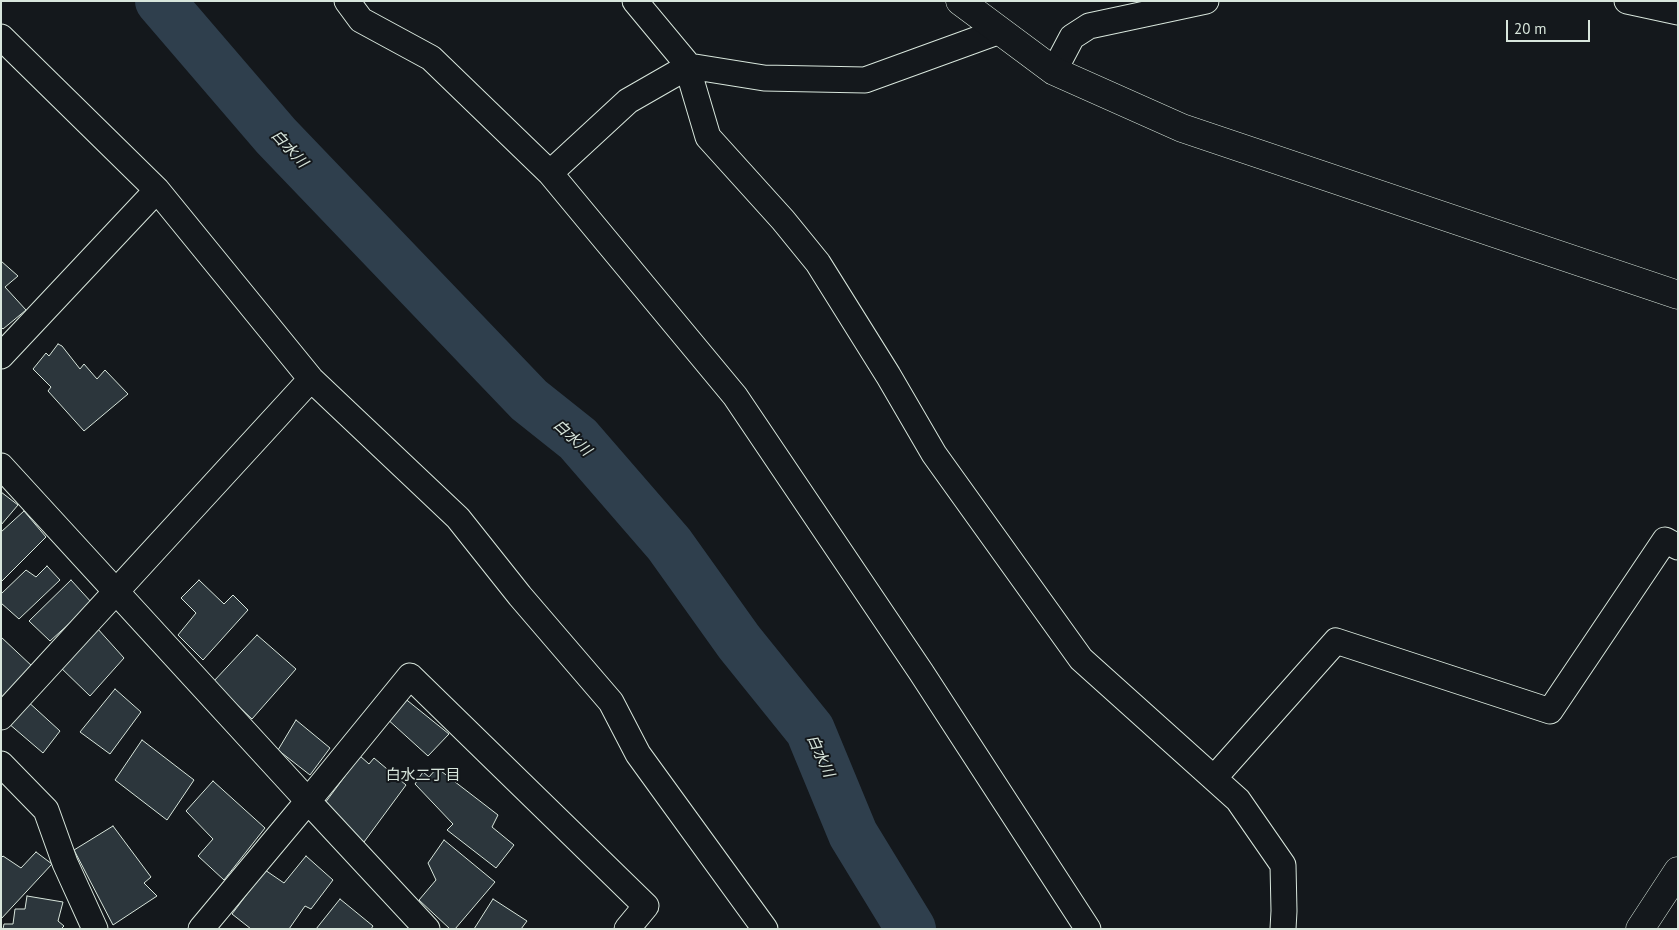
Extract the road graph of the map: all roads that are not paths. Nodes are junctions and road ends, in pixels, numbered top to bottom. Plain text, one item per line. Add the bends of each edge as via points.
1 (346, 1) edge
2 (635, 1) edge
3 (960, 1) edge
4 (1206, 1) edge
5 (1627, 1) edge
6 (1678, 12) edge
7 (1000, 31) junction
8 (1, 37) edge
9 (689, 66) junction
10 (1054, 71) junction
11 (550, 173) junction
12 (157, 190) junction
13 (1678, 295) edge
14 (1, 356) edge
15 (311, 379) junction
16 (1, 466) edge
17 (1678, 547) edge
18 (115, 591) junction
19 (1, 716) edge
20 (1, 764) edge
21 (1215, 777) junction
22 (308, 800) junction
23 (1678, 871) edge
24 (95, 929) edge
25 (201, 929) edge
26 (427, 929) edge
27 (626, 929) edge
28 (765, 929) edge
29 (1088, 929) edge
30 (1283, 929) edge
31 (1640, 929) edge

1 - 11 street via 360,20 431,58
2 - 9 street
3 - 7 street
4 - 10 street via 1089,26 1072,37
5 - 6 street
7 - 9 street via 865,80 764,78
7 - 10 street
8 - 12 street
9 - 11 street via 628,101
9 - 21 street via 708,137 818,263 934,454 1081,660
10 - 13 street via 1182,128
11 - 29 street via 735,396 921,672
12 - 14 street
12 - 15 street
15 - 18 street
15 - 28 street via 458,518 611,702 638,754
16 - 18 street
17 - 21 street via 1665,540 1550,711 1336,641
18 - 19 street
18 - 22 street
20 - 24 street via 46,810
21 - 30 street via 1238,800 1283,865
22 - 25 street
22 - 26 street
22 - 27 street via 410,676 646,906
23 - 31 street

